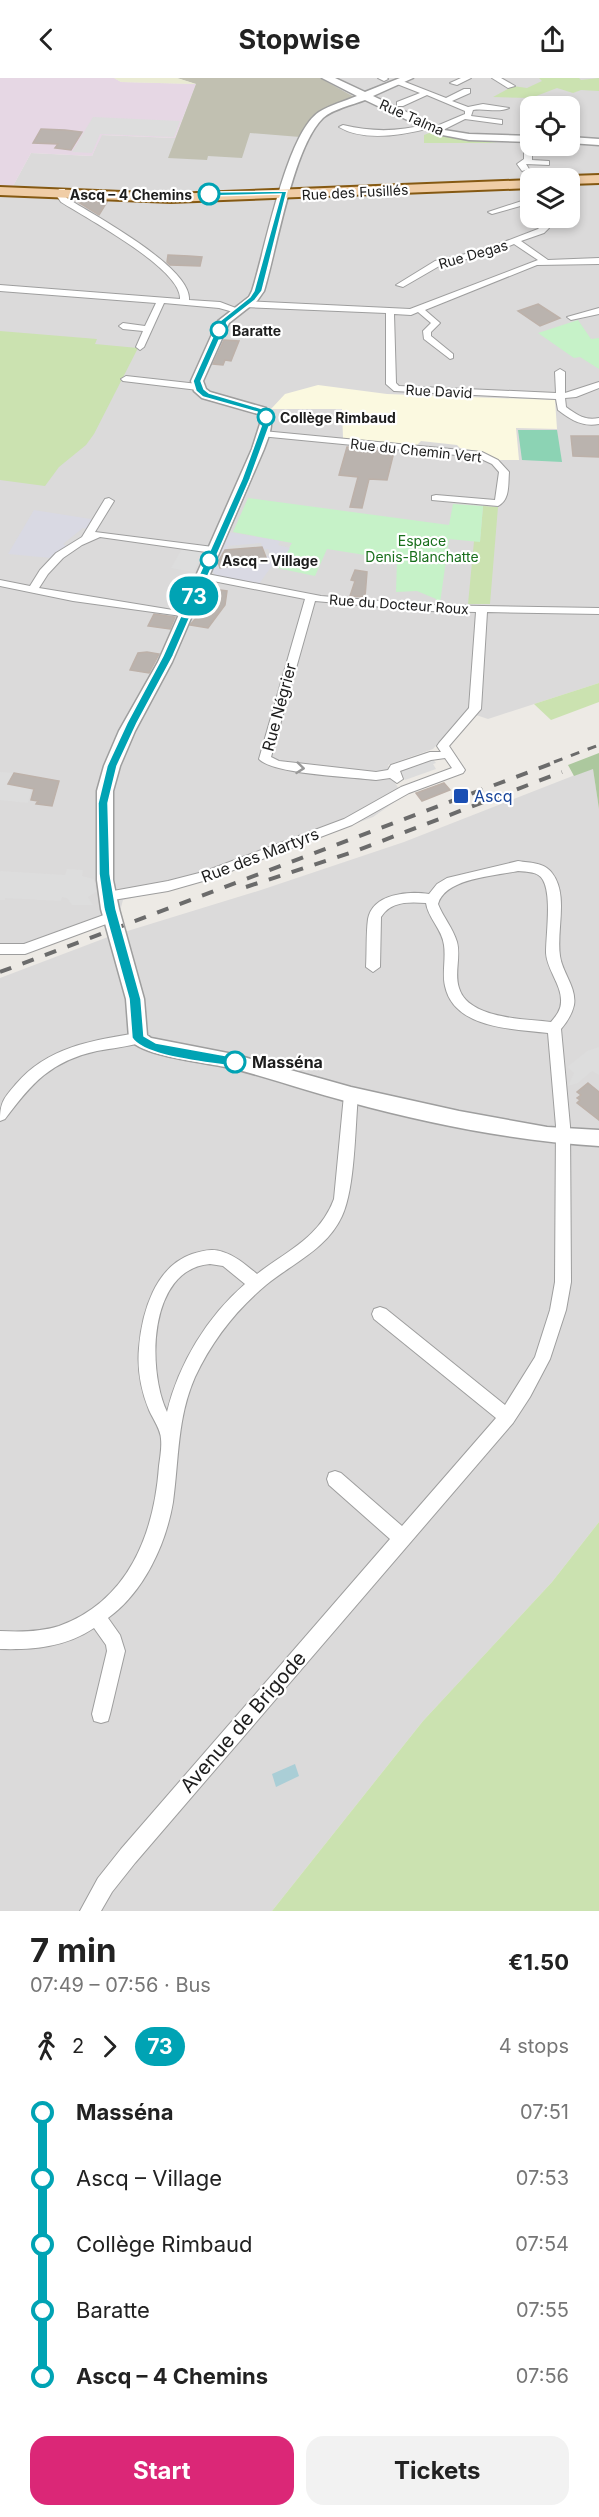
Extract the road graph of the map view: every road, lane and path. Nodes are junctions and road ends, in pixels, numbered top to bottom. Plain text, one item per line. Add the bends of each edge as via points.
1 (327, 78) edge
2 (467, 78) edge
3 (496, 78) edge
4 (404, 80) edge
5 (454, 83) dead end
6 (511, 86) dead end
7 (467, 91) dead end
8 (426, 93) junction
9 (365, 96) junction
10 (446, 101) junction
11 (400, 104) dead end
12 (505, 108) dead end
13 (468, 109) junction
14 (465, 117) junction
15 (499, 122) dead end
16 (343, 126) dead end
17 (427, 126) junction
18 (442, 127) dead end
19 (580, 138) edge
20 (520, 139) edge
21 (599, 142) edge
22 (546, 162) dead end
23 (532, 168) edge
24 (520, 171) edge
25 (599, 180) edge
26 (580, 181) edge
27 (0, 190) edge
28 (61, 193) junction
29 (284, 194) junction
30 (520, 203) edge
31 (492, 212) dead end
32 (544, 228) edge
33 (515, 242) junction
34 (544, 261) junction
35 (599, 261) edge
36 (400, 285) dead end
37 (0, 288) edge
38 (162, 299) junction
39 (184, 301) junction
40 (241, 307) junction
41 (420, 310) junction
42 (599, 311) edge
43 (390, 312) junction
44 (571, 317) dead end
45 (123, 326) dead end
46 (148, 328) junction
47 (140, 347) dead end
48 (450, 356) dead end
49 (560, 372) dead end
50 (126, 379) dead end
51 (599, 385) edge
52 (198, 387) junction
53 (560, 396) junction
54 (599, 421) edge
55 (263, 434) junction
56 (436, 498) dead end
57 (110, 501) dead end
58 (86, 538) junction
59 (213, 550) junction
60 (202, 576) junction
61 (2, 587) edge
62 (33, 589) junction
63 (311, 598) junction
64 (482, 609) junction
65 (599, 611) edge
66 (185, 615) junction
67 (446, 754) junction
68 (393, 773) junction
69 (405, 790) junction
70 (107, 896) junction
71 (433, 898) junction
72 (112, 917) junction
73 (0, 948) edge
74 (373, 967) dead end
75 (554, 1028) junction
76 (138, 1038) junction
77 (351, 1095) junction
78 (0, 1115) edge
79 (562, 1136) junction
80 (599, 1138) edge
81 (257, 1284) junction
82 (380, 1314) dead end
83 (507, 1417) junction
84 (170, 1437) junction
85 (335, 1479) dead end
86 (403, 1539) junction
87 (96, 1616) junction
88 (0, 1640) edge
89 (101, 1714) dead end
90 (90, 1911) edge

1 - 9 street, Rue Talma
2 - 5 street
3 - 6 street
4 - 8 street
4 - 9 street
7 - 10 street
8 - 10 street
8 - 11 street
9 - 17 street, Rue Talma
9 - 29 street via 322,114 313,122
10 - 13 street
12 - 13 street
13 - 14 street via 470,113
14 - 15 street
14 - 18 street
16 - 17 street via 363,132 400,132
17 - 20 street, Rue Talma via 464,137
19 - 21 street
22 - 23 street
24 - 29 main road, Rue des Fusillés
25 - 26 main road
27 - 28 main road, Rue des Fusillés
28 - 29 main road, Rue des Fusillés via 146,198
28 - 39 street via 64,201 162,266 182,285
29 - 40 street via 260,285 255,297
30 - 31 street
32 - 33 street, Rue Degas
33 - 34 street, Rue Degas
33 - 36 street, Rue Degas via 441,262
34 - 35 street
34 - 41 street
37 - 38 street
38 - 39 street
38 - 46 street
39 - 40 street
40 - 43 street
40 - 52 street via 226,318 219,330 197,381
41 - 43 street
41 - 48 street via 436,323 426,337
42 - 44 street
43 - 53 street, Rue David via 393,387 409,391
45 - 46 street
46 - 47 street
49 - 53 street
50 - 52 street
51 - 53 street, Rue David
52 - 55 street via 206,395 263,412
53 - 54 street via 561,408 581,422
55 - 56 street, Rue du Chemin Vert via 479,454 504,472 502,498 498,502
55 - 59 street
57 - 58 street
58 - 59 street via 106,534
58 - 62 street via 50,564
59 - 60 street
60 - 63 street, Rue du Docteur Roux
60 - 66 street
61 - 62 street
62 - 66 street
63 - 64 street, Rue du Docteur Roux
63 -> 68 street, Rue Négrier via 265,759 277,765 376,776
64 - 65 street, Rue du Docteur Roux
64 - 67 street via 475,710 444,743
66 - 70 street via 112,766 105,791
67 - 68 street via 395,768
67 - 69 street, Rue des Martyrs via 459,770
68 - 69 street
69 - 70 street, Rue des Martyrs via 348,822 206,876
70 - 72 street
71 - 74 street via 404,898 378,909
71 - 75 street via 435,912 450,940 453,989 459,1001 470,1011 488,1018
71 - 75 street via 447,883 518,866 537,868 547,875 553,890 553,957 568,1003
72 - 73 street via 25,949
72 - 76 street via 135,999
75 - 79 street, Avenue de Brigode
76 - 77 street via 153,1047 249,1065
76 - 78 street via 84,1049 51,1062 33,1075
77 - 79 street
77 - 81 street via 338,1213 313,1245
79 - 80 street
79 - 83 street, Avenue de Brigode via 564,1256 558,1310 534,1375
81 - 84 street via 228,1311 202,1347 179,1397
81 - 84 street via 229,1262 215,1257 187,1262 170,1278 152,1315 147,1366 151,1393
82 - 83 street
83 - 86 street, Avenue de Brigode
84 - 87 street via 165,1496 153,1545 126,1588
85 - 86 street
86 - 90 street, Avenue de Brigode via 128,1856
87 - 88 street via 48,1639
87 - 89 street via 114,1641 116,1651

